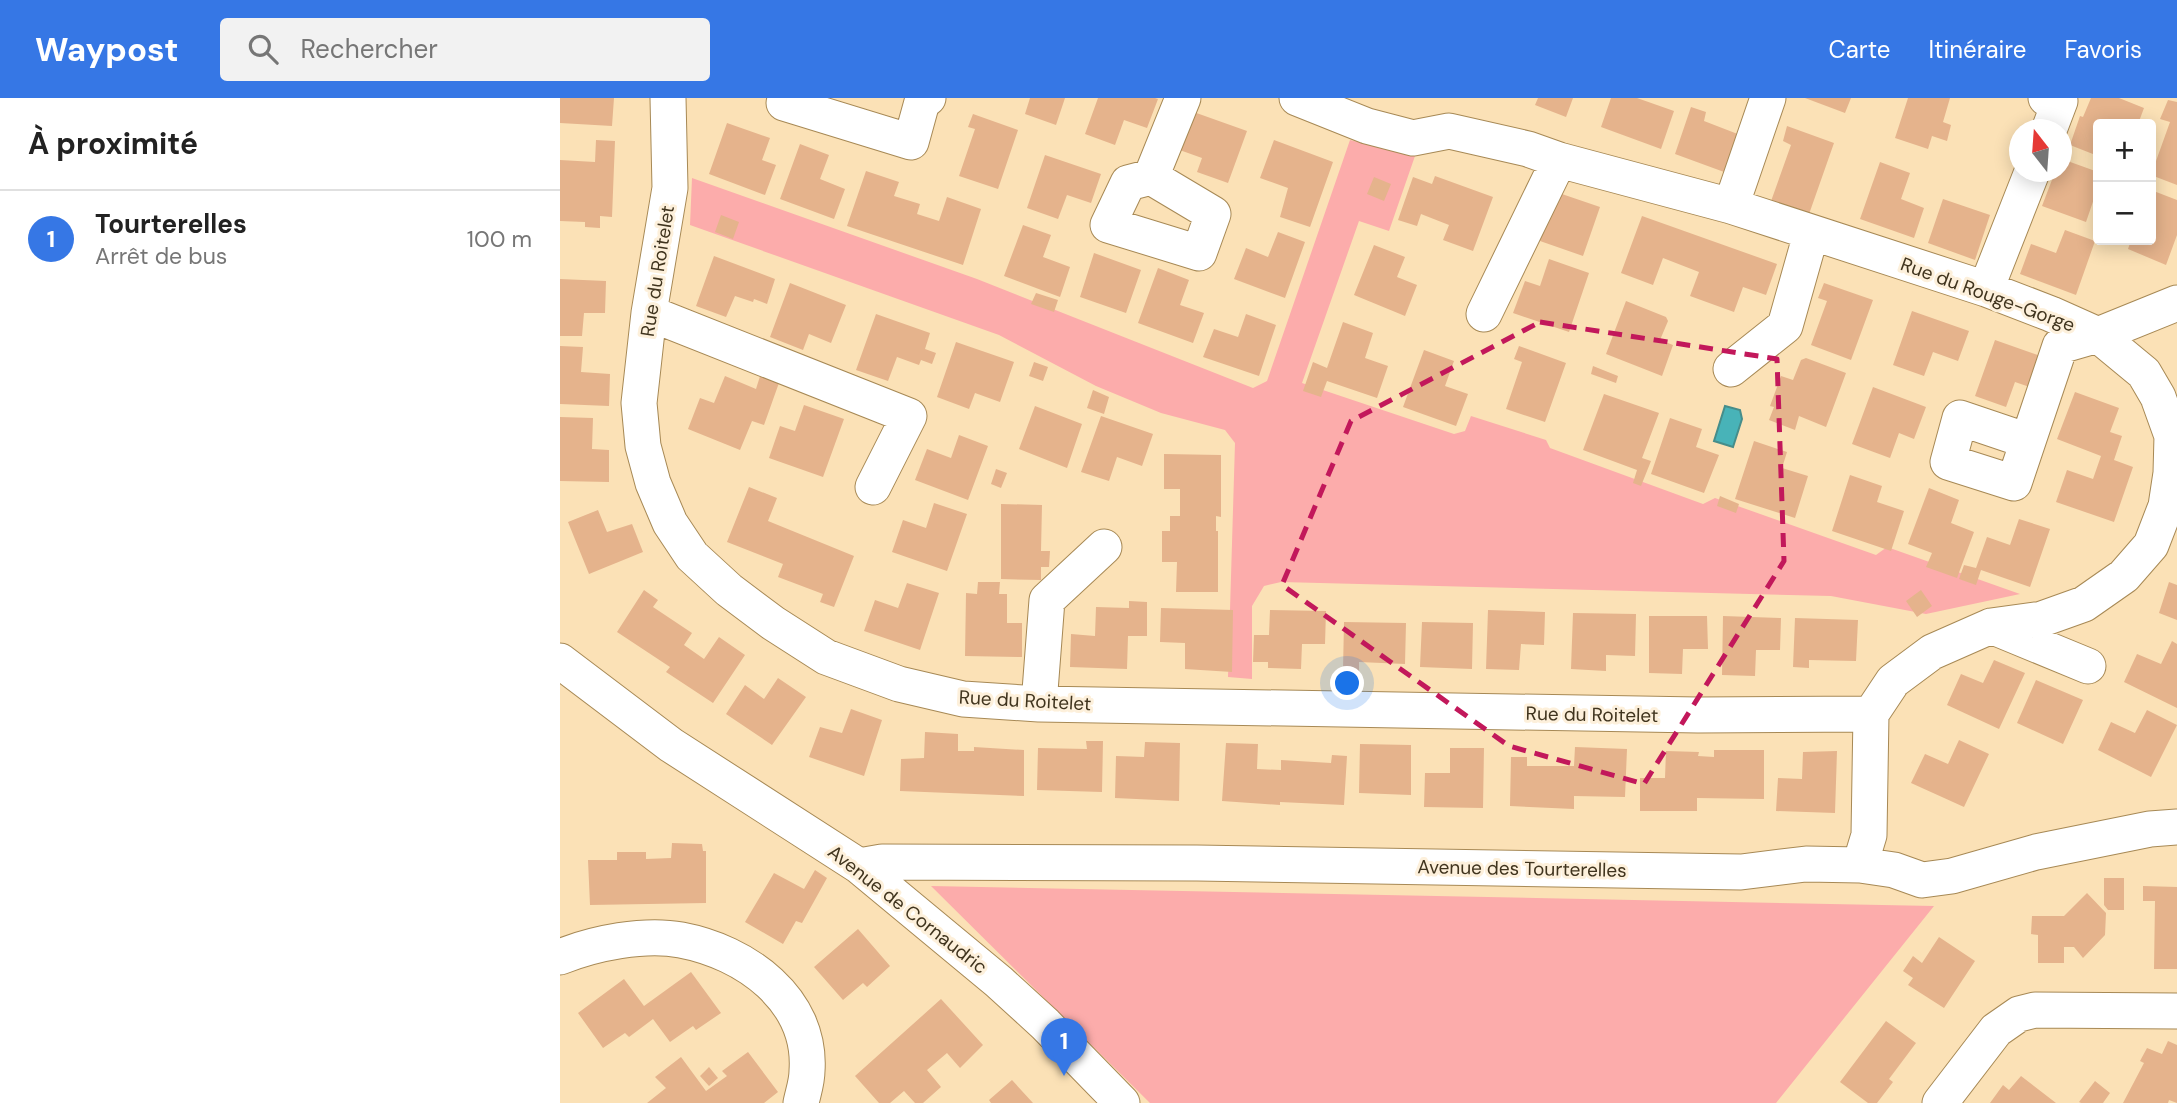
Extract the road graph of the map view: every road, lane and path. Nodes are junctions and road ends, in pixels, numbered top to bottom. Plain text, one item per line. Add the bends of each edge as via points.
1 (668, 98) edge
2 (786, 98) edge
3 (1183, 98) edge
4 (1297, 98) edge
5 (1768, 98) edge
6 (2046, 98) edge
7 (920, 99) edge
8 (2053, 119) edge
9 (1559, 160) junction
10 (1151, 177) dead end
11 (2028, 182) edge
12 (1731, 206) junction
13 (1811, 234) junction
14 (1986, 289) junction
15 (2177, 303) edge
16 (649, 313) junction
17 (1484, 314) dead end
18 (2098, 335) junction
19 (1731, 369) dead end
20 (2028, 441) dead end
21 (873, 487) dead end
22 (1104, 547) dead end
23 (1991, 626) junction
24 (560, 661) edge
25 (2088, 666) dead end
26 (560, 689) edge
27 (1039, 704) junction
28 (1871, 714) junction
29 (671, 745) junction
30 (2177, 827) edge
31 (1860, 864) junction
32 (859, 866) junction
33 (560, 957) edge
34 (2177, 1011) edge
35 (801, 1103) edge
36 (1122, 1103) edge
37 (1940, 1103) edge

1 - 16 street, Rue du Roitelet via 670,188
2 - 7 street via 784,103 911,142
3 - 10 street
4 - 9 street, Rue du Rouge-Gorge via 1367,126 1413,138 1449,131
5 - 12 street
6 - 8 street via 2060,101
9 - 12 street, Rue du Rouge-Gorge
9 - 17 street
11 - 14 street
12 - 13 street, Rue du Rouge-Gorge
13 - 14 street, Rue du Rouge-Gorge
13 - 19 street via 1785,326
14 - 18 street, Rue du Rouge-Gorge
15 - 18 street
16 - 21 street via 909,416
16 - 27 street, Rue du Roitelet via 639,402 643,446 670,523 692,556 762,615 826,657 899,684 964,699
18 - 20 street via 2060,345
18 - 23 street, Rue du Rouge-Gorge via 2144,373 2172,436 2166,506 2155,536 2124,576 2084,604 2042,619
22 - 27 street via 1047,600
23 - 25 street
23 - 28 street, Rue du Rouge-Gorge via 1932,652 1893,681
24 - 29 street, Avenue de Cornaudric
26 - 29 street, Avenue de Cornaudric
27 - 28 street, Rue du Roitelet
28 - 31 street via 1869,835
29 - 32 street, Avenue de Cornaudric
30 - 31 street, Avenue des Tourterelles via 2036,852 1922,880
31 - 32 street, Avenue des Tourterelles via 1806,864 1741,872 1197,863 882,862
32 - 36 street, Avenue de Cornaudric via 999,982
33 - 35 street via 639,938 681,940 726,954 765,977 786,998 804,1035 808,1070
34 - 37 street via 2035,1010 2019,1014 1996,1030

